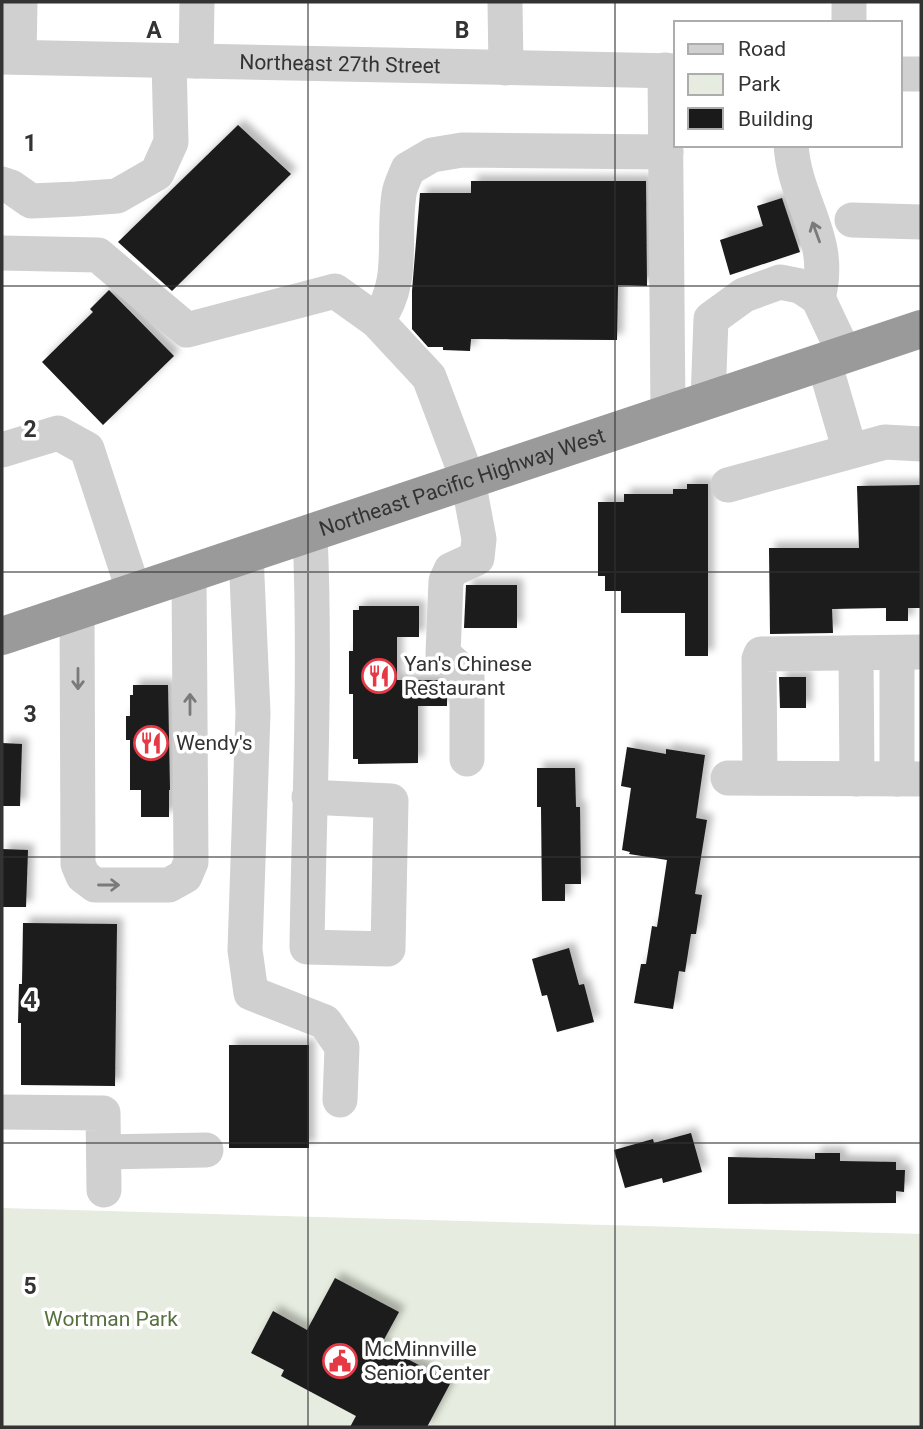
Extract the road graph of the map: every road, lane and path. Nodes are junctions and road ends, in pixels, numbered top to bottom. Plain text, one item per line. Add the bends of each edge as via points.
1 (20, 2) edge
2 (197, 2) edge
3 (505, 2) edge
4 (849, 2) edge
5 (849, 21) edge
6 (10, 57) edge
7 (183, 61) junction
8 (506, 68) junction
9 (671, 70) edge
10 (902, 74) edge
11 (921, 75) edge
12 (790, 147) edge
13 (666, 152) junction
14 (2, 184) edge
15 (852, 220) dead end
16 (921, 222) edge
17 (2, 253) edge
18 (818, 298) junction
19 (377, 321) junction
20 (921, 329) edge
21 (834, 358) junction
22 (708, 400) junction
23 (668, 414) junction
24 (921, 444) edge
25 (2, 450) edge
26 (850, 451) junction
27 (468, 480) junction
28 (728, 485) dead end
29 (310, 533) junction
30 (246, 554) junction
31 (188, 573) junction
32 (134, 592) junction
33 (77, 611) junction
34 (2, 636) edge
35 (856, 653) junction
36 (909, 653) edge
37 (467, 759) dead end
38 (857, 779) junction
39 (909, 779) edge
40 (309, 797) junction
41 (340, 1100) dead end
42 (2, 1112) edge
43 (206, 1150) dead end
44 (104, 1152) junction
45 (104, 1190) dead end

1 - 6 street
2 - 7 street
3 - 8 street
4 - 5 street
6 - 7 street, Northeast 27th Street
7 - 8 street, Northeast 27th Street
7 - 14 street via 171,142 157,173 117,196 76,200 31,201
8 - 9 street, Northeast 27th Street
9 - 13 street
10 - 11 street
18 -> 12 street via 823,257 799,192
13 - 19 street via 462,150 432,155 408,169 399,193 393,289
13 - 23 street
15 - 16 street
17 - 19 street via 98,255 187,330 335,291
18 - 21 street
18 - 22 street via 800,286 780,282 744,295 711,319
19 - 27 street via 429,377
20 - 21 highway, Northeast Pacific Highway West
21 - 22 highway, Northeast Pacific Highway West
21 - 26 street
22 - 23 highway, Northeast Pacific Highway West
23 - 27 highway, Northeast Pacific Highway West
24 - 26 street via 886,442
25 - 32 street via 58,433 87,449
26 - 28 street
27 - 29 highway, Northeast Pacific Highway West
27 - 37 street via 479,539 477,558 451,570 446,581 443,654 467,676
29 - 30 highway, Northeast Pacific Highway West
29 - 40 street
30 - 31 highway, Northeast Pacific Highway West
30 - 41 street via 253,713 245,950 251,993 325,1022 342,1046
31 - 32 highway, Northeast Pacific Highway West
33 -> 31 street via 78,864 83,876 95,885 169,885 186,876 191,862
32 - 33 highway, Northeast Pacific Highway West
33 - 34 highway, Northeast Pacific Highway West
35 - 36 street
35 - 38 street
35 - 38 street via 761,654 744,778
36 - 39 street
38 - 39 street
40 - 40 street via 307,947 388,949 391,800
42 - 44 street via 103,1114
43 - 44 street
44 - 45 street

